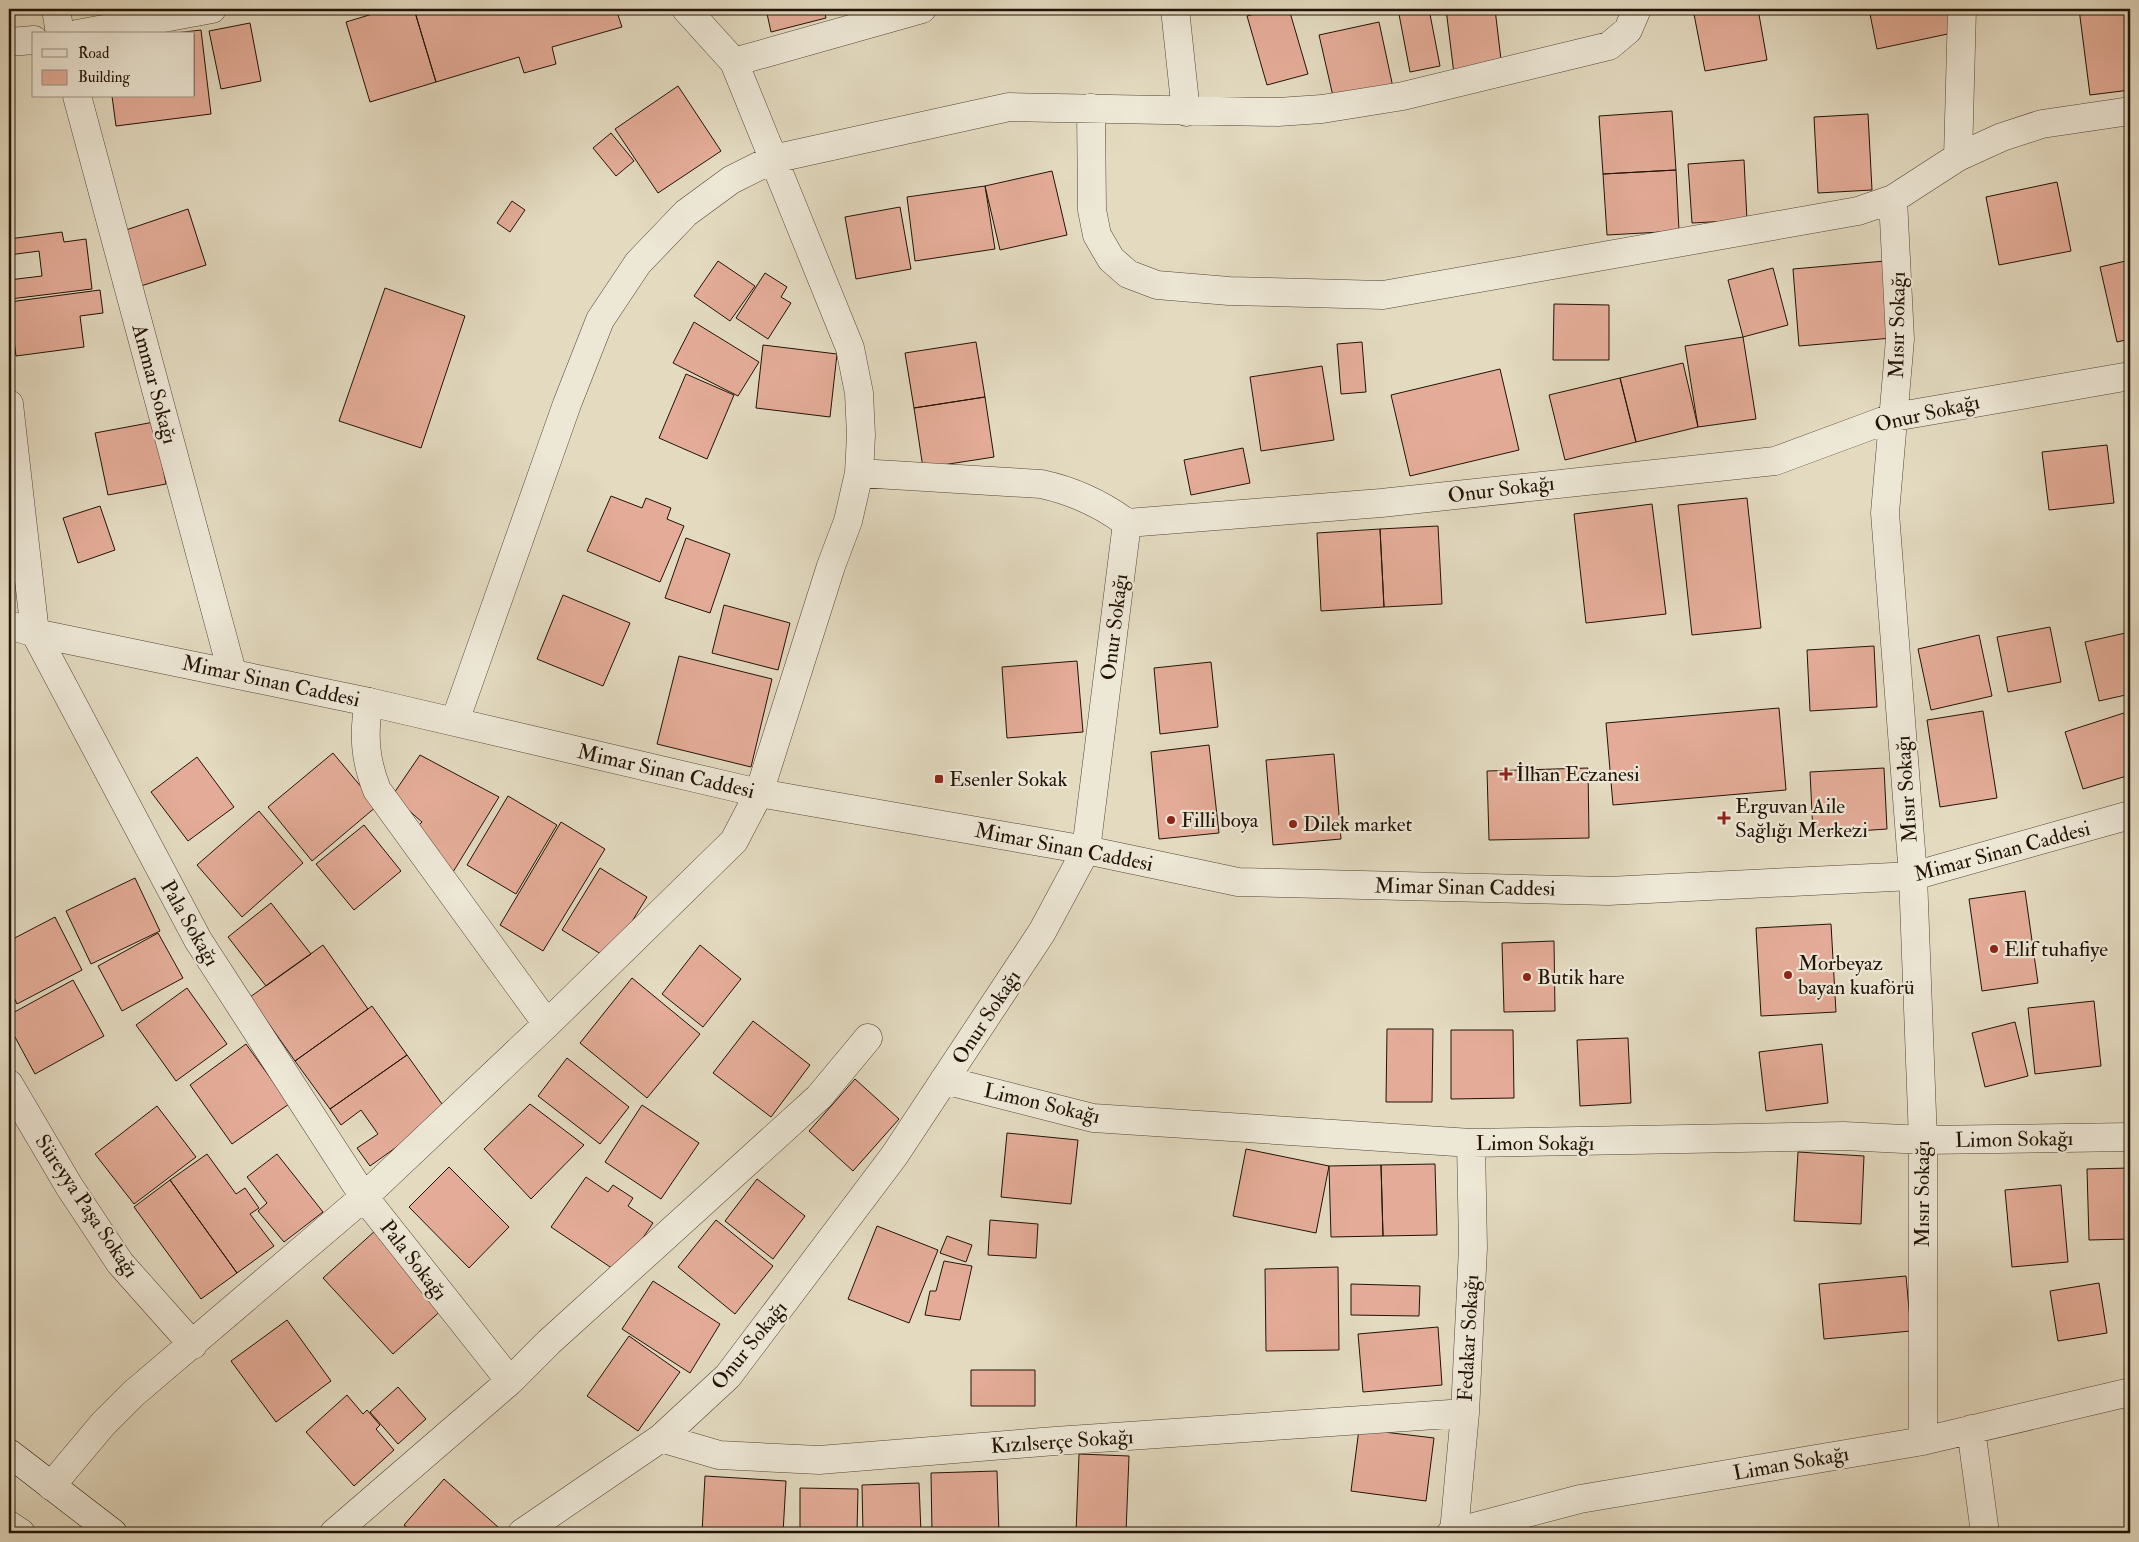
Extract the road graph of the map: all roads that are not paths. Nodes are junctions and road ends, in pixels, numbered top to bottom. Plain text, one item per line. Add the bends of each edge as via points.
1 (56, 9) edge
2 (212, 9) edge
3 (686, 9) edge
4 (922, 9) edge
5 (1175, 9) edge
6 (1637, 9) edge
7 (1962, 9) edge
8 (60, 32) edge
9 (88, 32) edge
10 (32, 40) edge
11 (9, 42) edge
12 (734, 62) junction
13 (78, 98) edge
14 (1091, 108) junction
15 (2130, 111) edge
16 (1186, 112) junction
17 (1958, 157) junction
18 (773, 159) junction
19 (1893, 199) junction
20 (2130, 376) edge
21 (9, 404) edge
22 (1894, 417) junction
23 (859, 472) junction
24 (1127, 523) junction
25 (9, 625) edge
26 (36, 633) junction
27 (232, 672) junction
28 (369, 702) junction
29 (455, 721) junction
30 (759, 792) junction
31 (2130, 815) edge
32 (1086, 850) junction
33 (1913, 876) junction
34 (547, 1024) junction
35 (868, 1038) dead end
36 (944, 1080) junction
37 (9, 1084) edge
38 (2130, 1138) edge
39 (1923, 1140) junction
40 (1471, 1144) junction
41 (364, 1197) junction
42 (192, 1345) junction
43 (510, 1381) junction
44 (2130, 1392) edge
45 (1465, 1413) junction
46 (1971, 1429) junction
47 (661, 1438) junction
48 (1923, 1441) junction
49 (9, 1453) edge
50 (51, 1486) junction
51 (9, 1525) edge
52 (21, 1533) edge
53 (113, 1533) edge
54 (334, 1533) edge
55 (522, 1533) edge
56 (1452, 1533) edge
57 (1985, 1533) edge

1 - 8 street
2 - 9 street
3 - 12 street
4 - 12 street
5 - 16 street
6 - 16 street via 1628,30 1609,46 1403,96 1322,109
7 - 17 street
10 - 11 street
12 - 18 street
13 - 27 street, Ammar Sokağı
14 - 16 street
14 - 18 street via 1009,108
14 - 19 street via 1092,210 1097,235 1111,259 1128,274 1157,285 1229,291 1383,295 1858,212
15 - 17 street via 2042,124 2002,137
17 - 19 street
18 - 23 street via 850,348 859,394
18 - 29 street via 732,180 686,213 638,263 600,320 566,404
19 - 22 street, Mısır Sokağı via 1900,339
20 - 22 street, Onur Sokağı
21 - 26 street, Pala Sokağı
22 - 24 street, Onur Sokağı via 1775,461 1381,503
22 - 33 street, Mısır Sokağı via 1885,513
23 - 24 street via 1042,484 1087,498
23 - 30 street via 848,520
24 - 32 street, Onur Sokağı
25 - 26 street, Mimar Sinan Caddesi
26 - 27 street, Mimar Sinan Caddesi
26 - 41 street, Pala Sokağı via 198,940
27 - 28 street, Mimar Sinan Caddesi
28 - 29 street, Mimar Sinan Caddesi
28 - 34 street via 364,726 365,751 377,790
29 - 30 street, Mimar Sinan Caddesi
30 - 32 street, Mimar Sinan Caddesi
30 - 34 street via 734,840
31 - 33 street, Mimar Sinan Caddesi
32 - 33 street, Mimar Sinan Caddesi via 1238,882 1608,891
32 - 36 street, Onur Sokağı via 1042,932
33 - 39 street, Mısır Sokağı
34 - 41 street
35 - 43 street via 819,1097
36 - 40 street, Limon Sokağı via 1094,1118
36 - 47 street, Onur Sokağı via 894,1156 728,1376
37 - 42 street, Süreyya Paşa Sokağı via 69,1186 120,1263
38 - 39 street, Limon Sokağı
39 - 40 street, Limon Sokağı via 1844,1136
39 - 48 street, Mısır Sokağı
40 - 45 street, Fedakar Sokağı via 1473,1248
41 - 42 street
41 - 43 street, Pala Sokağı
42 - 50 street via 133,1394 103,1424
43 - 54 street
44 - 46 street, Liman Sokağı
45 - 47 street, Kızılserçe Sokağı via 819,1460 719,1455
45 - 56 street, Fedakar Sokağı
46 - 48 street, Liman Sokağı
46 - 57 street
47 - 55 street, Onur Sokağı
48 - 56 street, Liman Sokağı via 1580,1499
49 - 50 street
50 - 53 street
51 - 52 street

